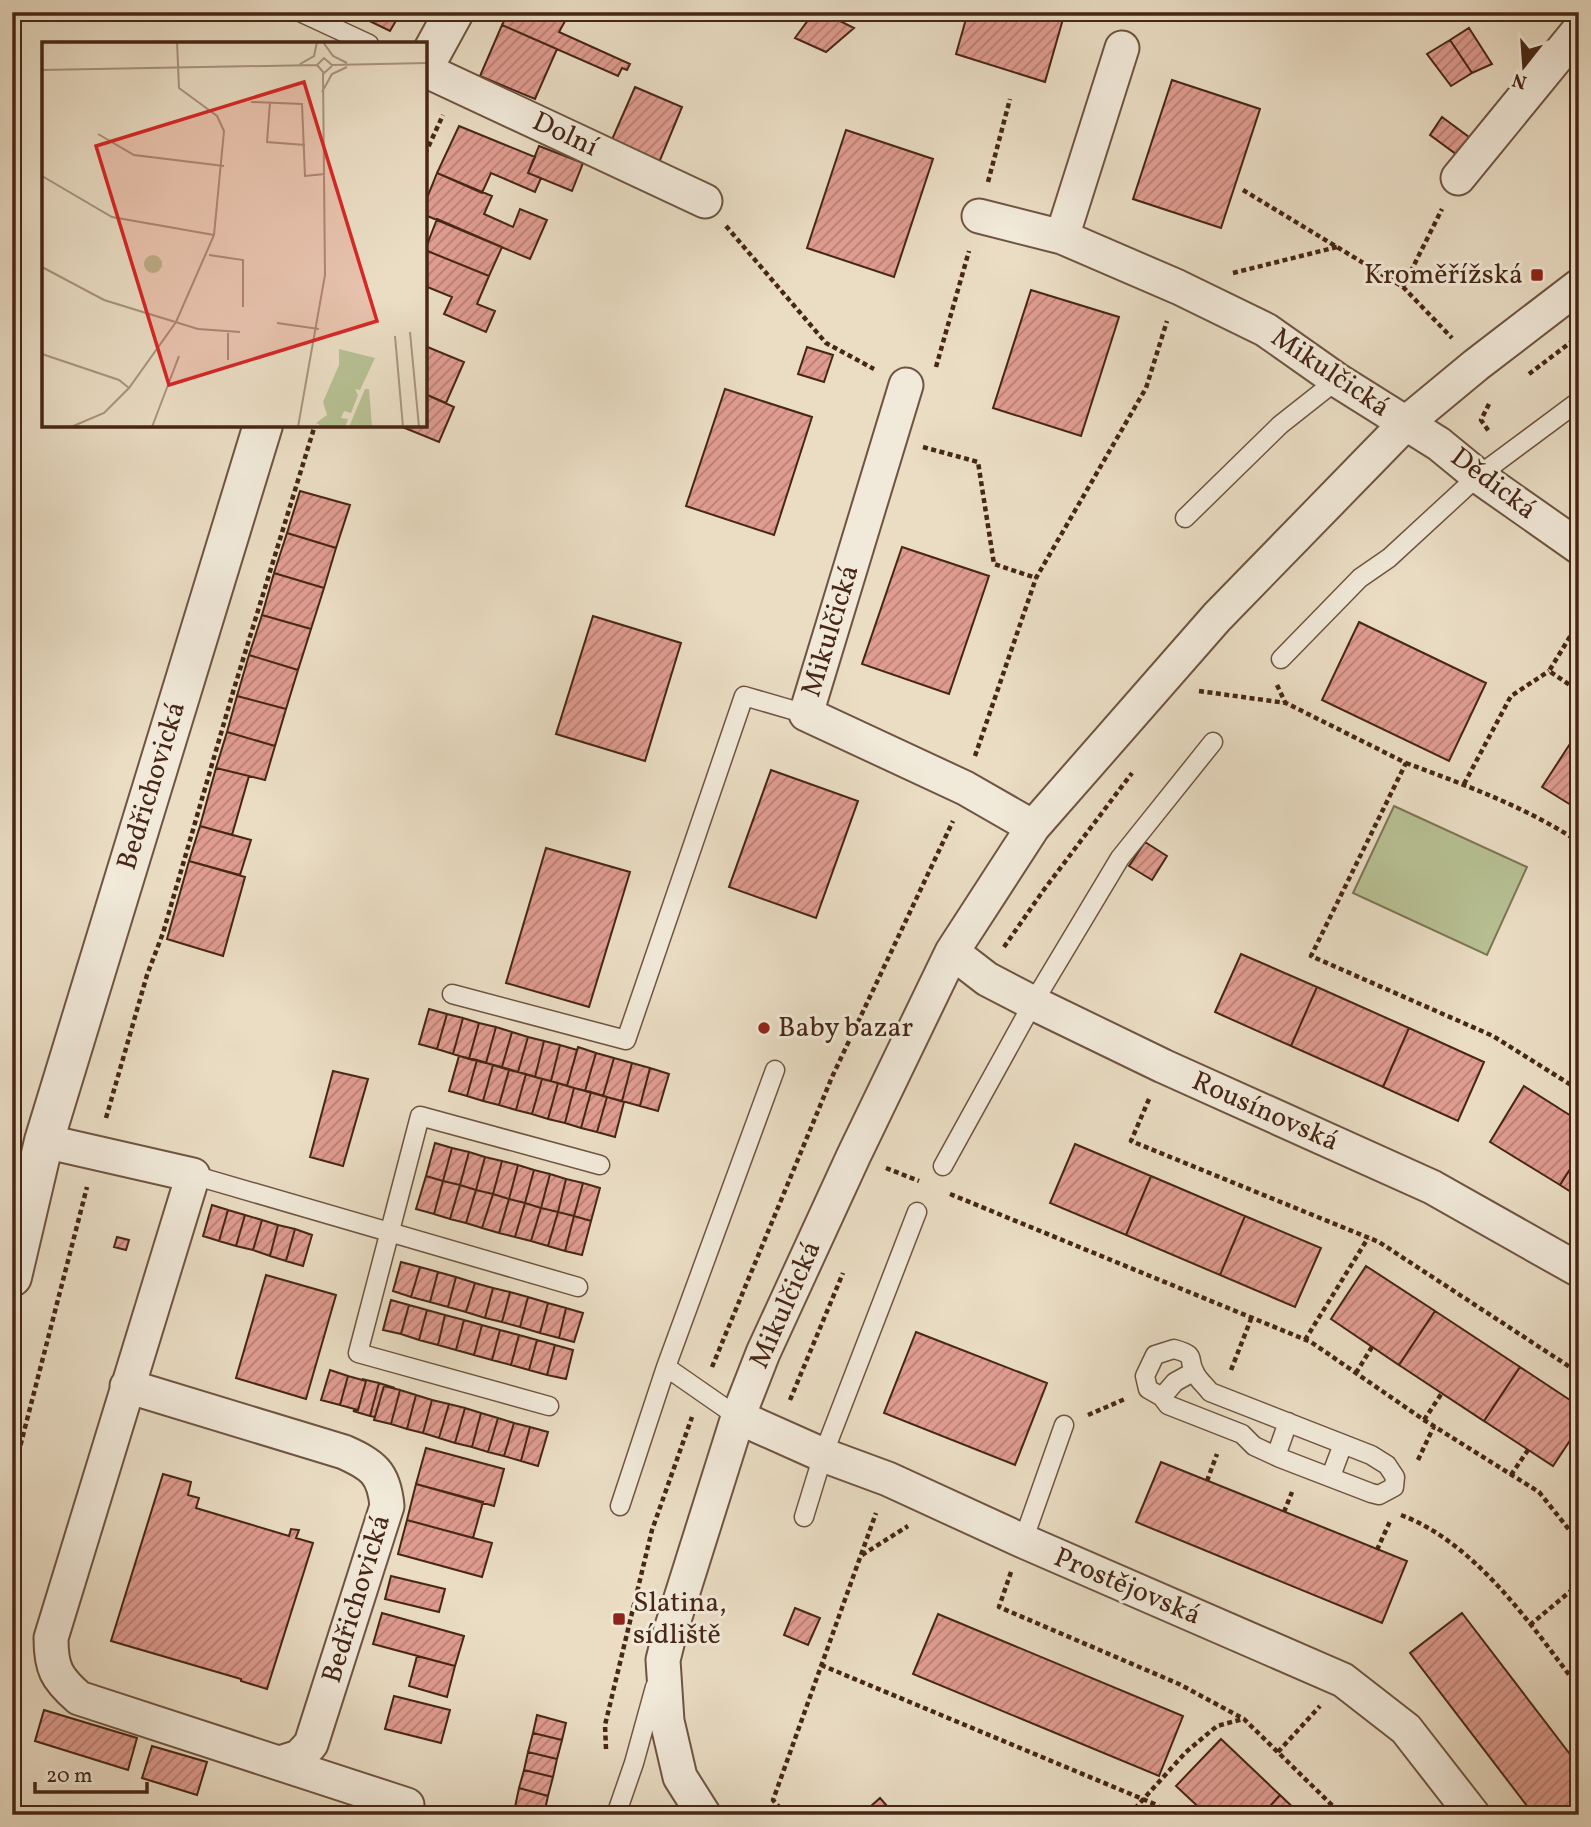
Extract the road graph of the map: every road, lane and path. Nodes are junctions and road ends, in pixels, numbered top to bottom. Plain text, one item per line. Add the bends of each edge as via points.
1 (300, 12) edge
2 (454, 12) edge
3 (1579, 30) edge
4 (365, 42) edge
5 (1122, 48) dead end
6 (427, 64) edge
7 (427, 69) edge
8 (1010, 99) dead end
9 (1458, 178) joint
10 (1242, 190) dead end
11 (705, 201) joint
12 (979, 216) junction
13 (1062, 237) junction
14 (1337, 247) junction
15 (1178, 286) junction
16 (1403, 286) junction
17 (1579, 286) edge
18 (1579, 336) edge
19 (1451, 338) dead end
20 (1524, 377) dead end
21 (1338, 380) junction
22 (906, 385) junction
23 (1495, 399) dead end
24 (1579, 401) edge
25 (1406, 423) junction
26 (314, 427) edge
27 (262, 428) edge
28 (1495, 441) dead end
29 (911, 444) dead end
30 (1478, 476) junction
31 (1185, 518) dead end
32 (1579, 547) edge
33 (1036, 579) junction
34 (1579, 622) edge
35 (1281, 659) dead end
36 (1549, 671) junction
37 (1196, 690) dead end
38 (1579, 691) edge
39 (806, 714) junction
40 (1213, 742) dead end
41 (1406, 763) junction
42 (1137, 766) dead end
43 (1464, 784) junction
44 (965, 788) junction
45 (1033, 827) junction
46 (1579, 842) edge
47 (952, 952) junction
48 (987, 979) junction
49 (452, 994) dead end
50 (1033, 1003) junction
51 (1163, 1066) junction
52 (775, 1070) dead end
53 (1579, 1090) edge
54 (44, 1141) junction
55 (96, 1153) junction
56 (600, 1165) dead end
57 (943, 1166) dead end
58 (193, 1175) junction
59 (967, 1201) dead end
60 (917, 1212) dead end
61 (389, 1232) junction
62 (1367, 1238) junction
63 (1579, 1270) edge
64 (12, 1277) edge
65 (578, 1287) dead end
66 (1305, 1340) junction
67 (1372, 1347) dead end
68 (666, 1367) junction
69 (1193, 1372) junction
70 (1356, 1373) junction
71 (1579, 1373) edge
72 (127, 1386) junction
73 (701, 1392) junction
74 (1210, 1392) junction
75 (1442, 1393) dead end
76 (1162, 1397) junction
77 (549, 1406) dead end
78 (738, 1417) junction
79 (1201, 1417) junction
80 (1424, 1420) junction
81 (1288, 1422) junction
82 (1064, 1424) dead end
83 (1222, 1443) dead end
84 (1343, 1444) junction
85 (1528, 1450) dead end
86 (823, 1455) junction
87 (1276, 1456) junction
88 (1511, 1475) junction
89 (1331, 1476) junction
90 (12, 1478) edge
91 (888, 1479) junction
92 (1207, 1481) dead end
93 (941, 1504) junction
94 (620, 1506) dead end
95 (1394, 1512) dead end
96 (804, 1517) dead end
97 (1023, 1541) junction
98 (1579, 1542) edge
99 (1377, 1550) dead end
100 (862, 1556) junction
101 (1579, 1584) edge
102 (1530, 1625) dead end
103 (663, 1660) junction
104 (821, 1665) junction
105 (1343, 1680) junction
106 (1244, 1719) junction
107 (1278, 1752) junction
108 (604, 1757) dead end
109 (280, 1763) junction
110 (1143, 1800) junction
111 (407, 1805) dead end
112 (616, 1815) edge
113 (704, 1815) edge
114 (786, 1815) edge
115 (1129, 1815) edge
116 (1167, 1815) edge
117 (1342, 1815) edge
118 (1473, 1815) edge

1 - 4 lane
2 - 6 street
3 - 9 street
5 - 13 street
7 - 11 street, Dolní
8 - 12 path
9 - 16 path
10 - 14 path
11 - 22 path via 826,343
12 - 13 street, Mikulčická
12 - 22 path via 929,393
13 - 15 street, Mikulčická
14 - 15 path
14 - 16 path
15 - 21 street, Mikulčická via 1266,330
15 - 33 path via 1146,388
16 - 19 path
17 - 25 street, Mikulčická
18 - 20 path
21 - 25 street, Mikulčická
21 - 31 lane via 1280,425
22 - 39 street, Mikulčická
23 - 28 path via 1481,420
24 - 30 lane
25 - 30 street, Dědická
25 - 45 street, Mikulčická via 1217,617
26 - 55 path
27 - 54 street, Bedřichovická
29 - 33 path via 978,462 993,564
30 - 32 street, Dědická
30 - 35 lane via 1389,558 1360,578
33 - 44 path
34 - 36 path
36 - 38 path
36 - 43 path via 1511,696
37 - 41 path via 1286,703
39 - 44 street, Mikulčická
39 - 49 lane via 744,696 626,1040
40 - 50 lane via 1120,858
41 - 43 path
41 - 53 path via 1311,956 1493,1036
42 - 48 path via 1010,936
43 - 46 path
44 - 45 street, Mikulčická
44 - 73 path via 949,833 832,1077
45 - 47 street, Mikulčická
47 - 48 street, Rousínovská
47 - 78 street, Mikulčická via 848,1167
48 - 50 street, Rousínovská
50 - 51 street, Rousínovská
50 - 57 lane
51 - 62 path via 1130,1141
51 - 63 street, Rousínovská via 1432,1186
52 - 68 lane
54 - 55 street
54 - 64 street, Bedřichovická
55 - 58 street
55 - 90 path
56 - 61 lane via 420,1116
58 - 61 lane
58 - 72 street
59 - 66 path
60 - 86 lane
61 - 65 lane
61 - 77 lane via 358,1353
62 - 66 path
62 - 71 path
66 - 70 path
67 - 70 path
68 - 73 lane
68 - 94 lane
69 - 74 lane
69 - 76 lane via 1175,1382
69 - 76 lane via 1188,1353 1174,1349 1155,1355 1145,1377 1148,1389
70 - 80 path
72 - 109 street via 51,1638 51,1661 61,1682 79,1698
72 - 109 street, Bedřichovická via 344,1452 368,1462 385,1489 387,1506 311,1744 299,1757
73 - 78 lane
73 - 108 path via 652,1530 605,1725
74 - 79 lane
74 - 81 lane
75 - 80 path
76 - 79 lane via 1168,1405
78 - 86 street, Prostějovská
78 - 103 street, Mikulčická
79 - 87 lane via 1242,1434 1254,1446
80 - 88 path
81 - 84 lane
81 - 87 lane
82 - 97 lane
83 - 92 path
84 - 89 lane
84 - 89 lane via 1387,1465 1395,1476 1394,1487 1379,1495
85 - 88 path
86 - 91 street, Prostějovská
86 - 96 lane
87 - 89 lane
88 - 98 path via 1539,1492
91 - 93 street, Prostějovská
91 - 100 path
93 - 97 street, Prostějovská
93 - 100 path
95 - 99 path
97 - 105 street, Prostějovská
97 - 106 path via 999,1607 1179,1684
100 - 104 path
101 - 102 path
103 - 112 lane
103 - 113 street, Mikulčická via 667,1721 680,1777
104 - 110 path
104 - 114 path via 773,1800
105 - 107 path
105 - 118 street, Prostějovská via 1406,1729
106 - 107 path
106 - 110 path via 1217,1726 1186,1752
107 - 117 path
109 - 111 street
110 - 115 path
110 - 116 path

